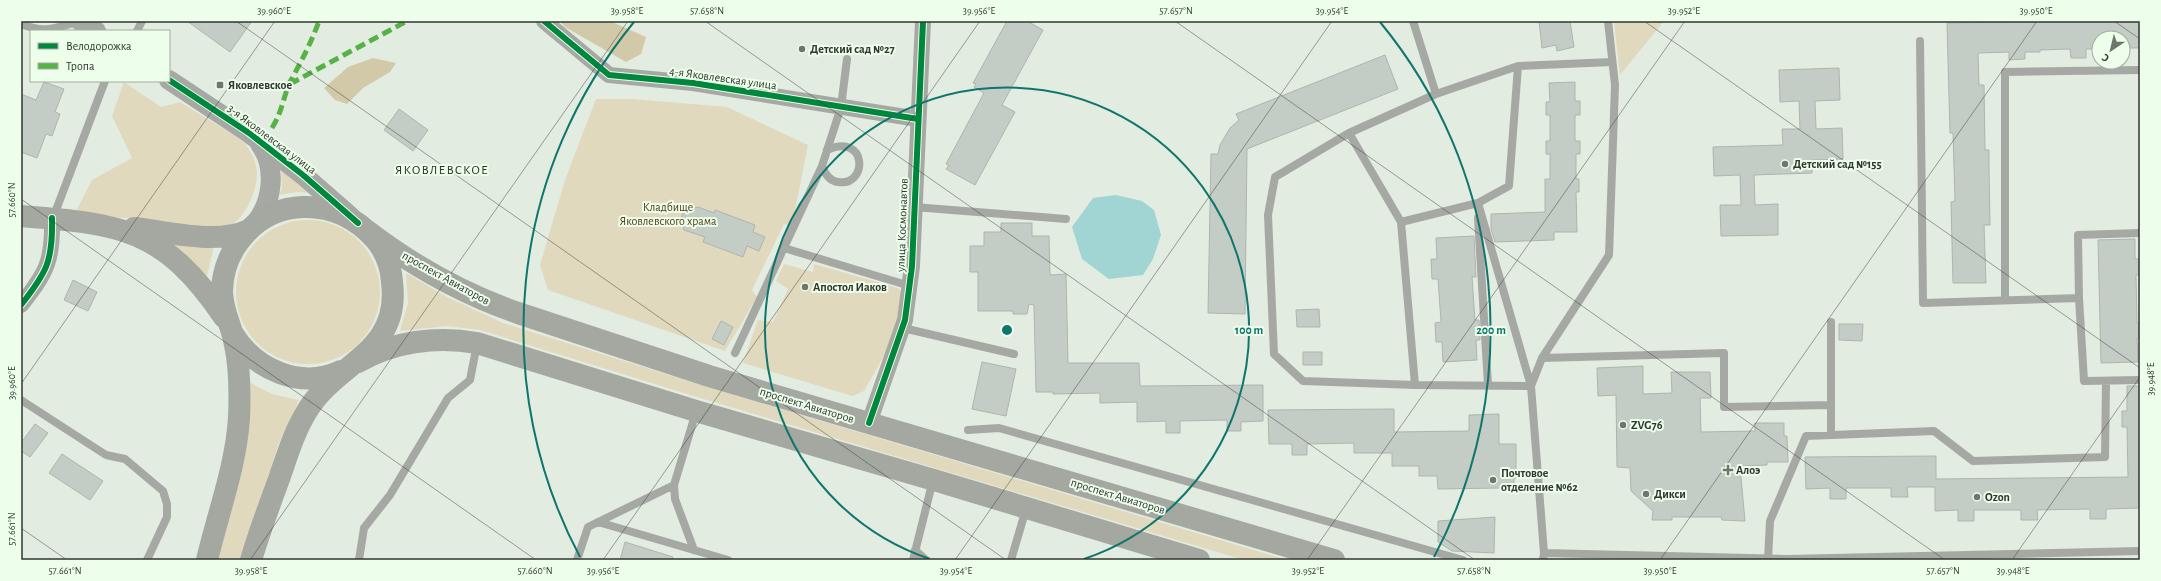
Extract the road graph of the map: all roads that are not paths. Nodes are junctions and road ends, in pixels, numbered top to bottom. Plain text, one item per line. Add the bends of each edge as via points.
1 (80, 21) edge
2 (142, 21) edge
3 (544, 21) edge
4 (923, 21) edge
5 (1413, 21) edge
6 (1608, 21) edge
7 (21, 24) edge
8 (94, 30) edge
9 (138, 30) edge
10 (1920, 41) dead end
11 (848, 59) dead end
12 (1612, 62) junction
13 (1518, 66) junction
14 (2140, 70) edge
15 (170, 81) edge
16 (105, 82) edge
17 (1436, 94) junction
18 (841, 107) junction
19 (918, 119) junction
20 (249, 133) junction
21 (1349, 133) junction
22 (827, 150) junction
23 (822, 166) junction
24 (1478, 203) junction
25 (914, 206) junction
26 (21, 216) edge
27 (52, 218) junction
28 (1066, 219) dead end
29 (1401, 222) junction
30 (101, 224) junction
31 (362, 226) junction
32 (252, 228) junction
33 (2140, 232) edge
34 (784, 248) junction
35 (910, 286) junction
36 (2079, 298) junction
37 (2005, 299) junction
38 (21, 305) edge
39 (1831, 322) dead end
40 (229, 325) junction
41 (903, 328) junction
42 (477, 343) junction
43 (735, 353) dead end
44 (1014, 354) dead end
45 (1542, 358) junction
46 (354, 364) junction
47 (2106, 380) junction
48 (2140, 380) edge
49 (1415, 385) junction
50 (1488, 385) junction
51 (1531, 386) junction
52 (21, 400) edge
53 (1831, 405) junction
54 (696, 411) junction
55 (869, 423) junction
56 (968, 430) dead end
57 (1831, 435) junction
58 (934, 480) junction
59 (674, 485) junction
60 (1026, 508) junction
61 (598, 522) junction
62 (694, 550) junction
63 (915, 550) junction
64 (2140, 550) edge
65 (1543, 557) edge
66 (1768, 559) junction
67 (147, 560) edge
68 (207, 560) edge
69 (251, 560) edge
70 (359, 560) edge
71 (577, 560) edge
72 (728, 560) edge
73 (913, 560) edge
74 (926, 560) edge
75 (1011, 560) edge
76 (1199, 560) edge
77 (1334, 560) edge
78 (1462, 560) edge

1 - 7 lane via 50,30 36,30
1 - 8 street
2 - 9 lane
3 - 18 street, 4-я Яковлевская улица via 609,75 693,83
4 - 19 street, улица Космонавтов
5 - 17 lane
6 - 12 lane
10 - 37 lane via 1923,304
11 - 18 lane
12 - 13 lane
12 - 45 lane via 1615,86 1609,255
13 - 17 lane
13 - 24 lane via 1510,186
14 - 37 lane via 2005,72
15 - 20 street, 3-я Яковлевская улица
16 - 27 lane
17 - 21 lane
18 - 19 street, 4-я Яковлевская улица
18 - 22 lane
19 - 25 street, улица Космонавтов
20 - 31 street, 3-я Яковлевская улица
20 - 32 street, 3-я Яковлевская улица via 266,151 271,175 265,206
21 - 29 lane
21 - 49 lane via 1275,177 1268,215 1274,354 1303,381
22 - 23 lane
22 - 23 lane via 841,145 853,149 860,159 859,171 851,180 840,183 829,178
23 - 34 lane
24 - 29 lane
24 - 50 lane
24 - 51 lane
25 - 28 lane
25 - 35 street, улица Космонавтов
26 - 27 main road
27 - 30 main road
27 - 38 street via 53,244 47,266
29 - 49 lane
30 - 32 main road via 222,238
30 - 40 main road via 135,233 172,256 198,282
31 - 32 main road, проспект Авиаторов via 328,209 299,207 273,214
31 - 46 main road via 377,242 386,258 392,274 393,302 384,331 377,343
31 - 55 main road, проспект Авиаторов via 434,274 490,304 709,376
32 - 40 main road via 233,250 225,270 222,293
33 - 36 lane via 2078,235
34 - 35 lane
34 - 43 lane
35 - 41 street, улица Космонавтов
36 - 37 lane
36 - 47 lane via 2084,381
39 - 53 lane
40 - 46 main road via 250,356 279,373 310,378 326,376
40 - 68 main road via 235,346 239,379 237,435
41 - 44 lane
41 - 55 street, улица Космонавтов
42 - 46 main road via 447,339 417,342 387,348
42 - 54 main road
42 - 70 lane via 470,380 448,398 390,495 364,528
45 - 51 lane
45 - 53 lane via 1724,353 1724,407
46 - 69 main road via 320,393 301,421
47 - 48 lane
47 - 57 lane via 2104,457 1973,461 1934,431
49 - 50 lane
50 - 51 lane
51 - 65 lane
52 - 67 lane via 106,455 125,459 163,491 167,517
53 - 57 lane
54 - 58 main road
54 - 59 lane
55 - 77 main road, проспект Авиаторов
56 - 78 lane via 999,428
57 - 66 lane via 1806,436 1770,521
58 - 60 main road
58 - 63 lane
59 - 61 lane
59 - 62 lane via 675,499
60 - 75 lane
60 - 76 main road
61 - 62 lane
61 - 71 lane via 588,527
62 - 72 lane
63 - 73 lane
63 - 74 lane
64 - 66 lane
65 - 66 lane

